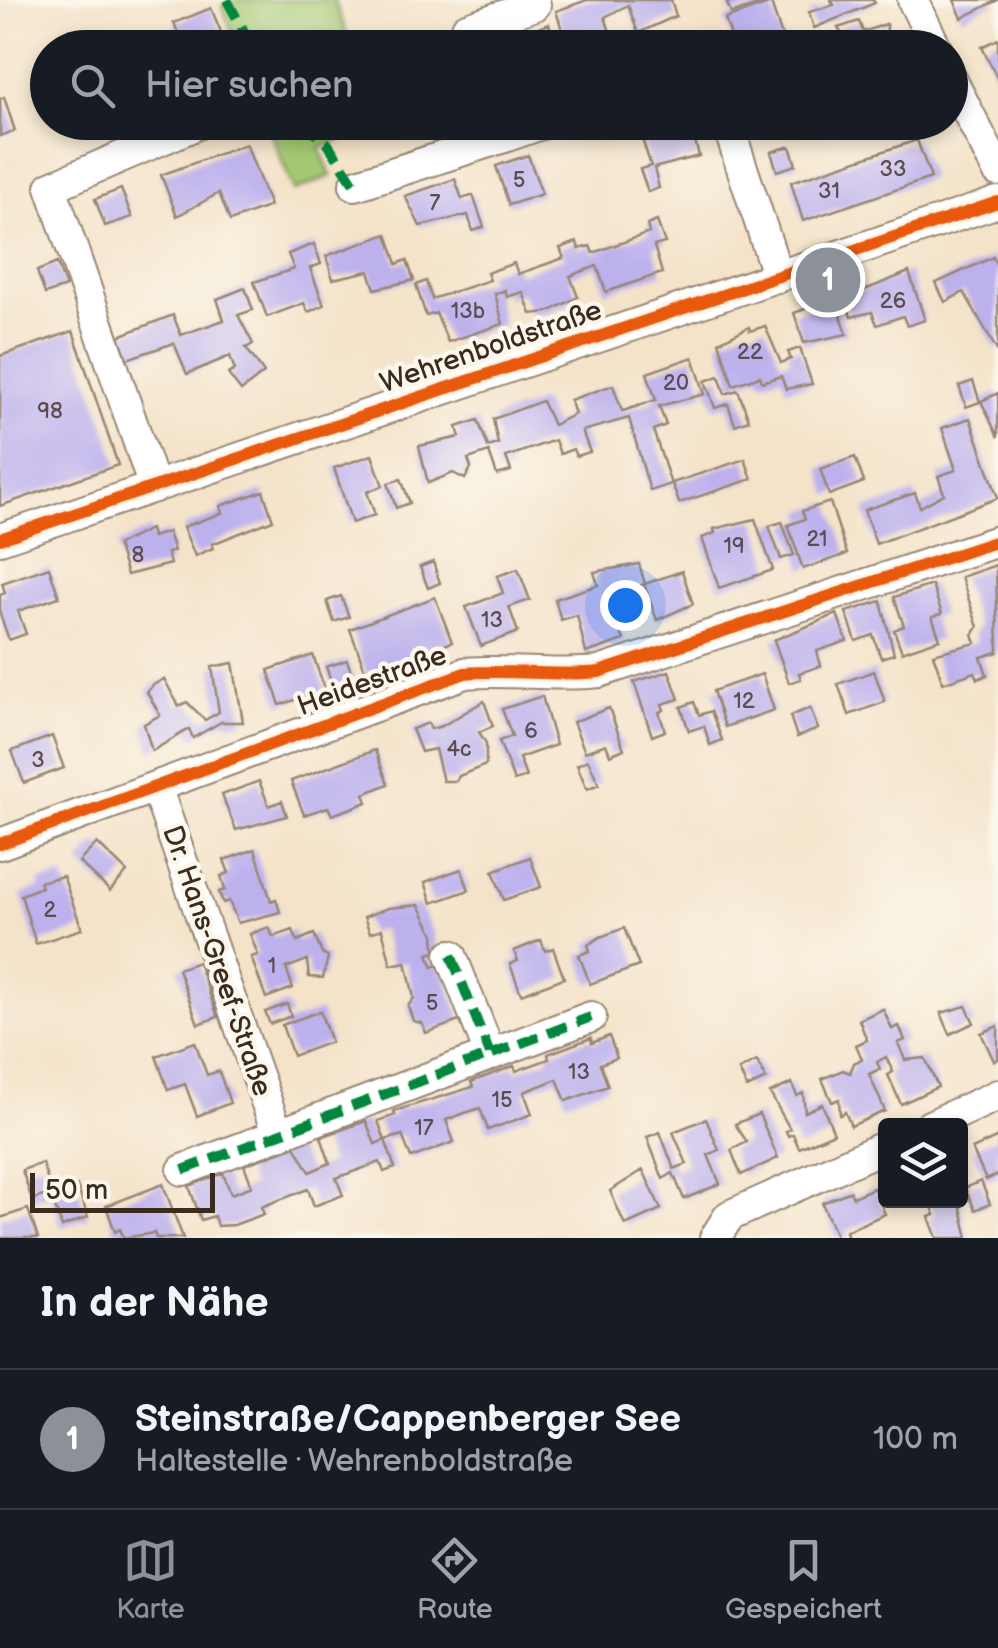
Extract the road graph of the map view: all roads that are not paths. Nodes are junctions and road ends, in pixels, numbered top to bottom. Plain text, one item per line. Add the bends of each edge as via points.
1 (912, 0) edge
2 (535, 5) dead end
3 (469, 30) edge
4 (927, 30) edge
5 (968, 112) edge
6 (160, 140) edge
7 (475, 140) edge
8 (733, 140) edge
9 (998, 171) edge
10 (356, 186) dead end
11 (998, 202) edge
12 (778, 276) junction
13 (154, 487) junction
14 (0, 539) edge
15 (998, 540) edge
16 (156, 788) junction
17 (0, 844) edge
18 (451, 954) dead end
19 (590, 1016) dead end
20 (490, 1054) junction
21 (998, 1095) edge
22 (948, 1118) edge
23 (278, 1135) junction
24 (878, 1150) edge
25 (183, 1170) dead end
26 (715, 1238) edge

1 - 4 street
2 - 3 street
5 - 9 street
6 - 13 street via 50,187
7 - 10 street
8 - 12 street
11 - 12 street, Wehrenboldstraße
12 - 13 street, Wehrenboldstraße
13 - 14 street, Wehrenboldstraße
15 - 16 street, Heidestraße via 598,672 464,673
16 - 17 street, Heidestraße
16 - 23 street, Dr. Hans-Greef-Straße
18 - 20 street
19 - 20 street
20 - 23 street
21 - 22 street
23 - 25 street
24 - 26 street via 729,1216

